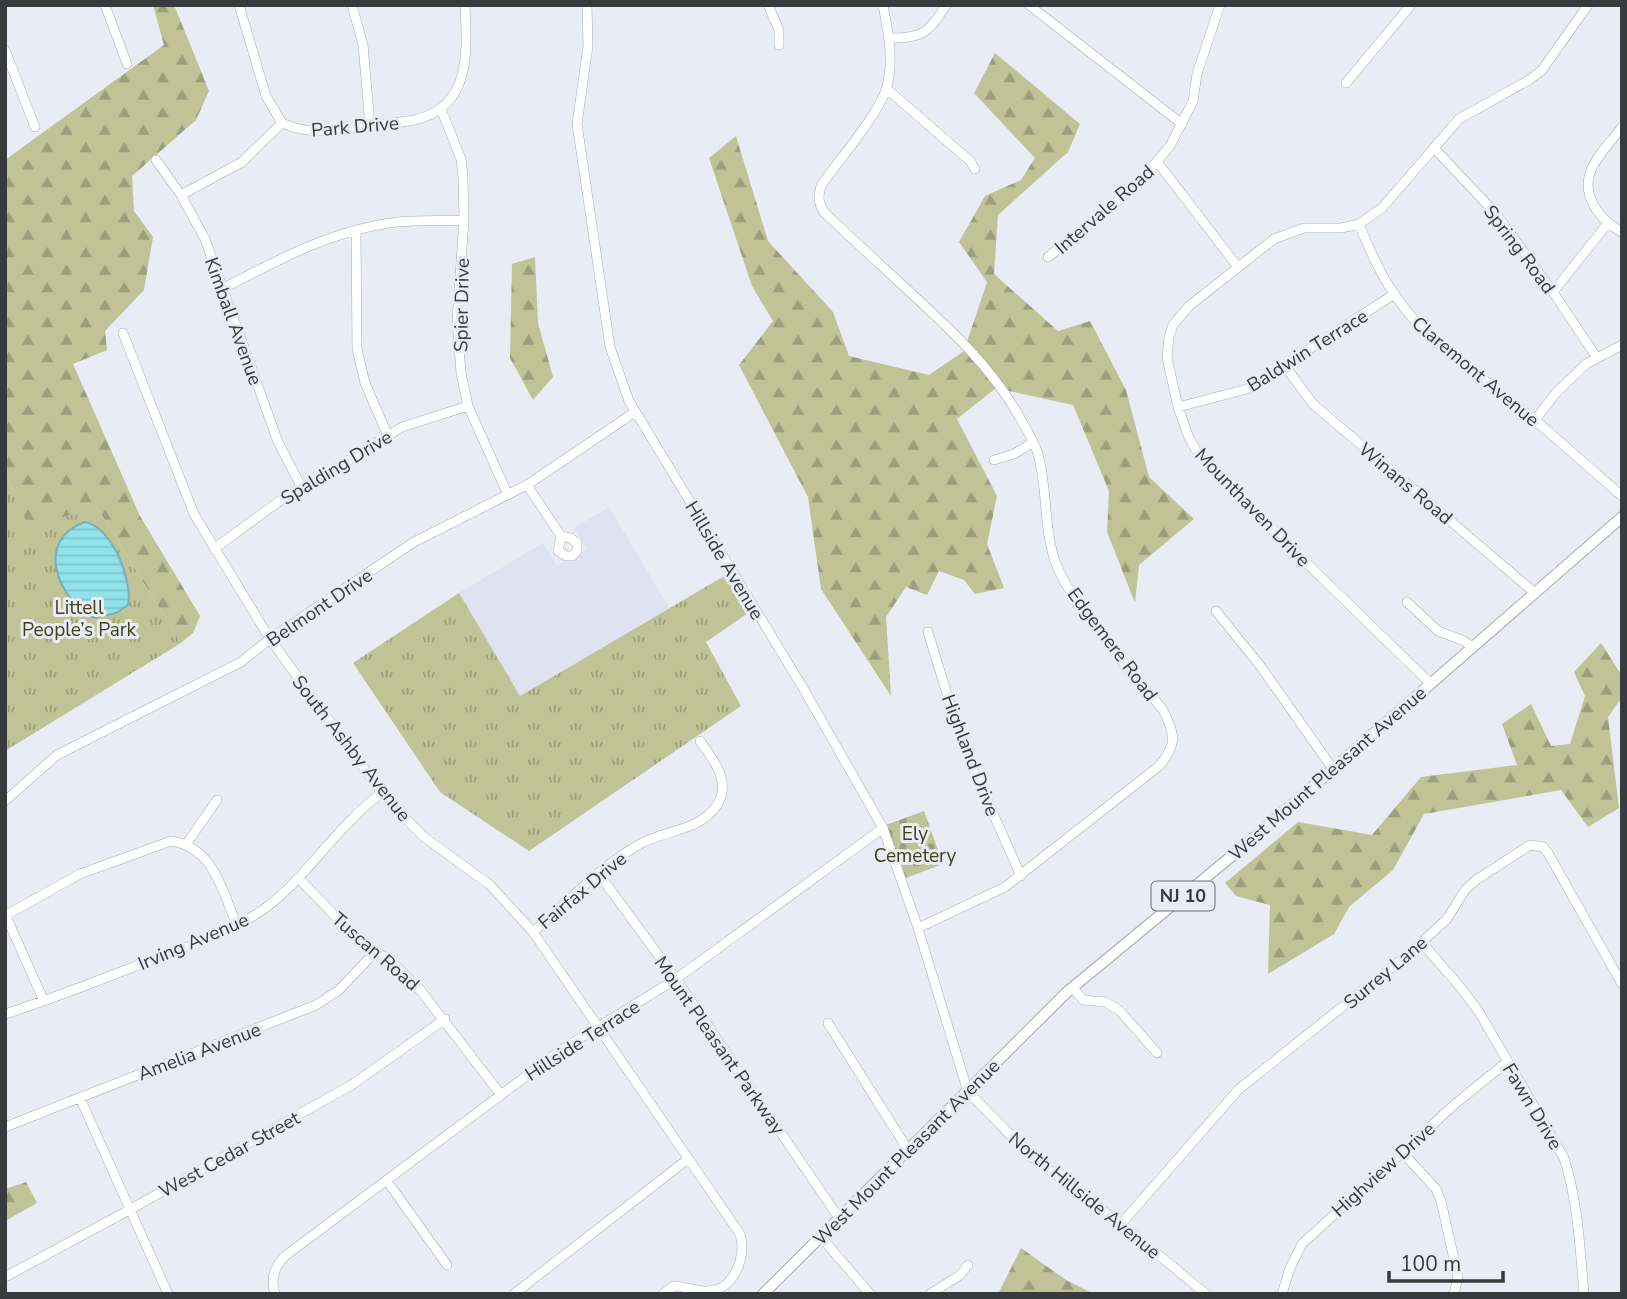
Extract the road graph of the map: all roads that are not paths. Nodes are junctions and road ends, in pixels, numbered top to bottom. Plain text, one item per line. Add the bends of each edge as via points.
1 (105, 5) edge
2 (239, 5) edge
3 (352, 5) edge
4 (465, 5) edge
5 (587, 5) edge
6 (768, 5) edge
7 (883, 5) edge
8 (946, 5) edge
9 (1029, 5) edge
10 (1220, 5) edge
11 (1411, 5) edge
12 (1588, 5) edge
13 (890, 38) junction
14 (779, 45) dead end
15 (5, 50) edge
16 (127, 64) dead end
17 (1346, 83) dead end
18 (887, 89) junction
19 (441, 109) junction
20 (282, 123) junction
21 (1182, 124) junction
22 (370, 126) junction
23 (36, 127) dead end
24 (1622, 127) edge
25 (1434, 148) junction
26 (156, 160) dead end
27 (1158, 163) junction
28 (975, 169) dead end
29 (181, 195) junction
30 (464, 220) junction
31 (1608, 223) junction
32 (1359, 225) junction
33 (356, 231) junction
34 (1622, 232) edge
35 (1048, 257) dead end
36 (1238, 267) junction
37 (222, 289) junction
38 (1553, 292) junction
39 (1393, 295) junction
40 (123, 333) dead end
41 (1622, 345) edge
42 (1597, 358) junction
43 (1284, 366) junction
44 (468, 406) junction
45 (1178, 407) junction
46 (635, 412) junction
47 (1535, 420) junction
48 (388, 436) junction
49 (1033, 442) junction
50 (994, 460) dead end
51 (527, 485) junction
52 (302, 488) junction
53 (508, 495) junction
54 (1622, 496) edge
55 (1620, 522) edge
56 (561, 537) dead end
57 (214, 549) junction
58 (1535, 593) junction
59 (1407, 602) dead end
60 (1216, 611) dead end
61 (928, 632) dead end
62 (270, 639) junction
63 (1473, 648) junction
64 (1431, 684) junction
65 (700, 741) dead end
66 (1333, 769) junction
67 (382, 793) junction
68 (218, 800) dead end
69 (5, 801) edge
70 (883, 828) junction
71 (187, 843) junction
72 (598, 873) junction
73 (1021, 876) junction
74 (298, 877) junction
75 (6, 914) edge
76 (237, 925) junction
77 (918, 928) junction
78 (533, 932) junction
79 (1422, 943) junction
80 (376, 951) junction
81 (676, 979) junction
82 (1622, 984) edge
83 (1073, 988) junction
84 (44, 1001) junction
85 (5, 1014) edge
86 (445, 1019) junction
87 (828, 1023) dead end
88 (598, 1028) junction
89 (1157, 1053) dead end
90 (1507, 1062) junction
91 (968, 1092) junction
92 (501, 1095) junction
93 (80, 1098) junction
94 (5, 1127) edge
95 (908, 1150) junction
96 (1402, 1152) junction
97 (688, 1159) junction
98 (387, 1181) junction
99 (131, 1209) junction
100 (839, 1218) junction
101 (1121, 1224) junction
102 (821, 1237) junction
103 (447, 1265) dead end
104 (968, 1265) dead end
105 (5, 1277) edge
106 (724, 1290) edge
107 (168, 1294) edge
108 (275, 1294) edge
109 (514, 1294) edge
110 (663, 1294) edge
111 (763, 1294) edge
112 (870, 1294) edge
113 (930, 1294) edge
114 (1206, 1294) edge
115 (1282, 1294) edge
116 (1454, 1294) edge
117 (1584, 1294) edge

1 - 16 street
2 - 20 street via 267,96
3 - 22 street via 363,45
4 - 19 street via 467,49 462,79
5 - 46 street, Hillside Avenue via 588,46 577,124 610,347
6 - 14 street via 779,30
7 - 13 street, Edgemere Road
8 - 13 street via 926,33 917,38
9 - 21 street
10 - 21 street, Intervale Road
11 - 17 street
12 - 25 street via 1542,69 1459,119
13 - 18 street, Edgemere Road
15 - 23 street
18 - 28 street
18 - 49 street, Edgemere Road via 821,186 820,205 961,340 999,384
19 - 22 street, Park Drive via 414,120
19 - 30 street, Spier Drive via 461,159
20 - 22 street, Park Drive via 313,132
20 - 29 street, Park Drive via 242,162
21 - 27 street, Intervale Road
24 - 31 street via 1590,172 1588,184 1595,209
25 - 32 street via 1382,208
25 - 38 street, Spring Road via 1496,214
26 - 29 street, Kimball Avenue
27 - 35 street, Intervale Road
27 - 36 street
29 - 37 street, Kimball Avenue via 205,239
30 - 33 street via 398,222
30 - 44 street, Spier Drive via 457,332
31 - 34 street
31 - 38 street
32 - 36 street, Mounthaven Drive via 1287,233
32 - 39 street, Claremont Avenue
33 - 37 street via 280,258
33 - 48 street via 357,349 365,383
36 - 45 street, Mounthaven Drive via 1189,306 1174,325 1167,358
37 - 52 street, Kimball Avenue via 278,442
38 - 42 street, Spring Road
39 - 43 street, Baldwin Terrace
39 - 47 street, Claremont Avenue via 1430,337
40 - 57 street, South Ashby Avenue via 194,514
41 - 42 street
42 - 47 street via 1556,393
43 - 45 street, Baldwin Terrace via 1235,394
43 - 58 street, Winans Road via 1313,404
44 - 48 street, Spalding Drive via 402,427
44 - 53 street, Spier Drive
45 - 64 street, Mounthaven Drive via 1189,438 1210,466
46 - 51 street, Belmont Drive
46 - 70 street, Hillside Avenue
47 - 54 street, Claremont Avenue
48 - 52 street, Spalding Drive
49 - 50 street
49 - 73 street, Edgemere Road via 1055,561 1091,620 1163,710 1174,738 1170,753 1158,766
51 - 53 street, Belmont Drive
51 - 56 street
52 - 57 street, Spalding Drive
53 - 62 street, Belmont Drive via 414,542
55 - 58 main road, West Mount Pleasant Avenue / NJ 10
57 - 62 street, South Ashby Avenue
58 - 63 main road, West Mount Pleasant Avenue / NJ 10
59 - 63 street via 1438,631
60 - 66 street
61 - 73 street, Highland Drive via 974,771
62 - 67 street, South Ashby Avenue
62 - 69 street, Belmont Drive via 227,670 57,755
63 - 64 main road, West Mount Pleasant Avenue / NJ 10
64 - 66 main road, West Mount Pleasant Avenue / NJ 10
65 - 72 street, Fairfax Drive via 720,772 718,804 700,822 644,842
66 - 83 main road, West Mount Pleasant Avenue / NJ 10
67 - 74 street, Irving Avenue via 359,809
67 - 78 street, South Ashby Avenue via 424,836 490,885
68 - 71 street
70 - 77 street, Hillside Avenue
70 - 81 street, Hillside Terrace
71 - 75 street via 171,841 79,874
71 - 76 street via 208,861
72 - 78 street, Fairfax Drive
72 - 81 street, Mount Pleasant Parkway
73 - 77 street, Edgemere Road via 988,897
74 - 76 street, Irving Avenue via 268,906
74 - 80 street, Tuscan Road via 355,936
75 - 84 street
76 - 84 street, Irving Avenue
77 - 91 street, Hillside Avenue
78 - 88 street, South Ashby Avenue
79 - 82 street, Surrey Lane via 1476,880 1517,852 1537,845 1548,853
79 - 90 street, Fawn Drive via 1479,1012
79 - 101 street, Surrey Lane via 1238,1090
80 - 86 street, Tuscan Road via 396,965
80 - 93 street, Amelia Avenue via 339,990 316,1005
81 - 88 street, Hillside Terrace
81 - 100 street, Mount Pleasant Parkway
83 - 89 street via 1083,1000 1105,1002 1119,1010
83 - 91 main road, West Mount Pleasant Avenue / NJ 10
84 - 85 street, Irving Avenue
86 - 92 street, Tuscan Road
86 - 99 street, West Cedar Street via 354,1084
87 - 95 street
88 - 92 street, Hillside Terrace
88 - 97 street, South Ashby Avenue
90 - 96 street, Highview Drive
90 - 117 street, Fawn Drive via 1564,1157 1572,1182
91 - 95 main road, West Mount Pleasant Avenue / NJ 10
91 - 101 street, North Hillside Avenue via 1032,1157
92 - 98 street, Hillside Terrace
93 - 94 street, Amelia Avenue
93 - 99 street
95 - 100 main road, West Mount Pleasant Avenue / NJ 10
96 - 115 street, Highview Drive via 1301,1244
96 - 116 street via 1436,1189 1441,1201 1458,1277
97 - 106 street, South Ashby Avenue via 743,1241 737,1270
97 - 109 street
98 - 103 street
98 - 108 street, Hillside Terrace via 285,1256 274,1272
99 - 105 street, West Cedar Street
99 - 107 street
100 - 102 main road, West Mount Pleasant Avenue / NJ 10
101 - 114 street, North Hillside Avenue
102 - 111 main road, West Mount Pleasant Avenue / NJ 10
102 - 112 street
104 - 113 street
106 - 110 street via 674,1286

